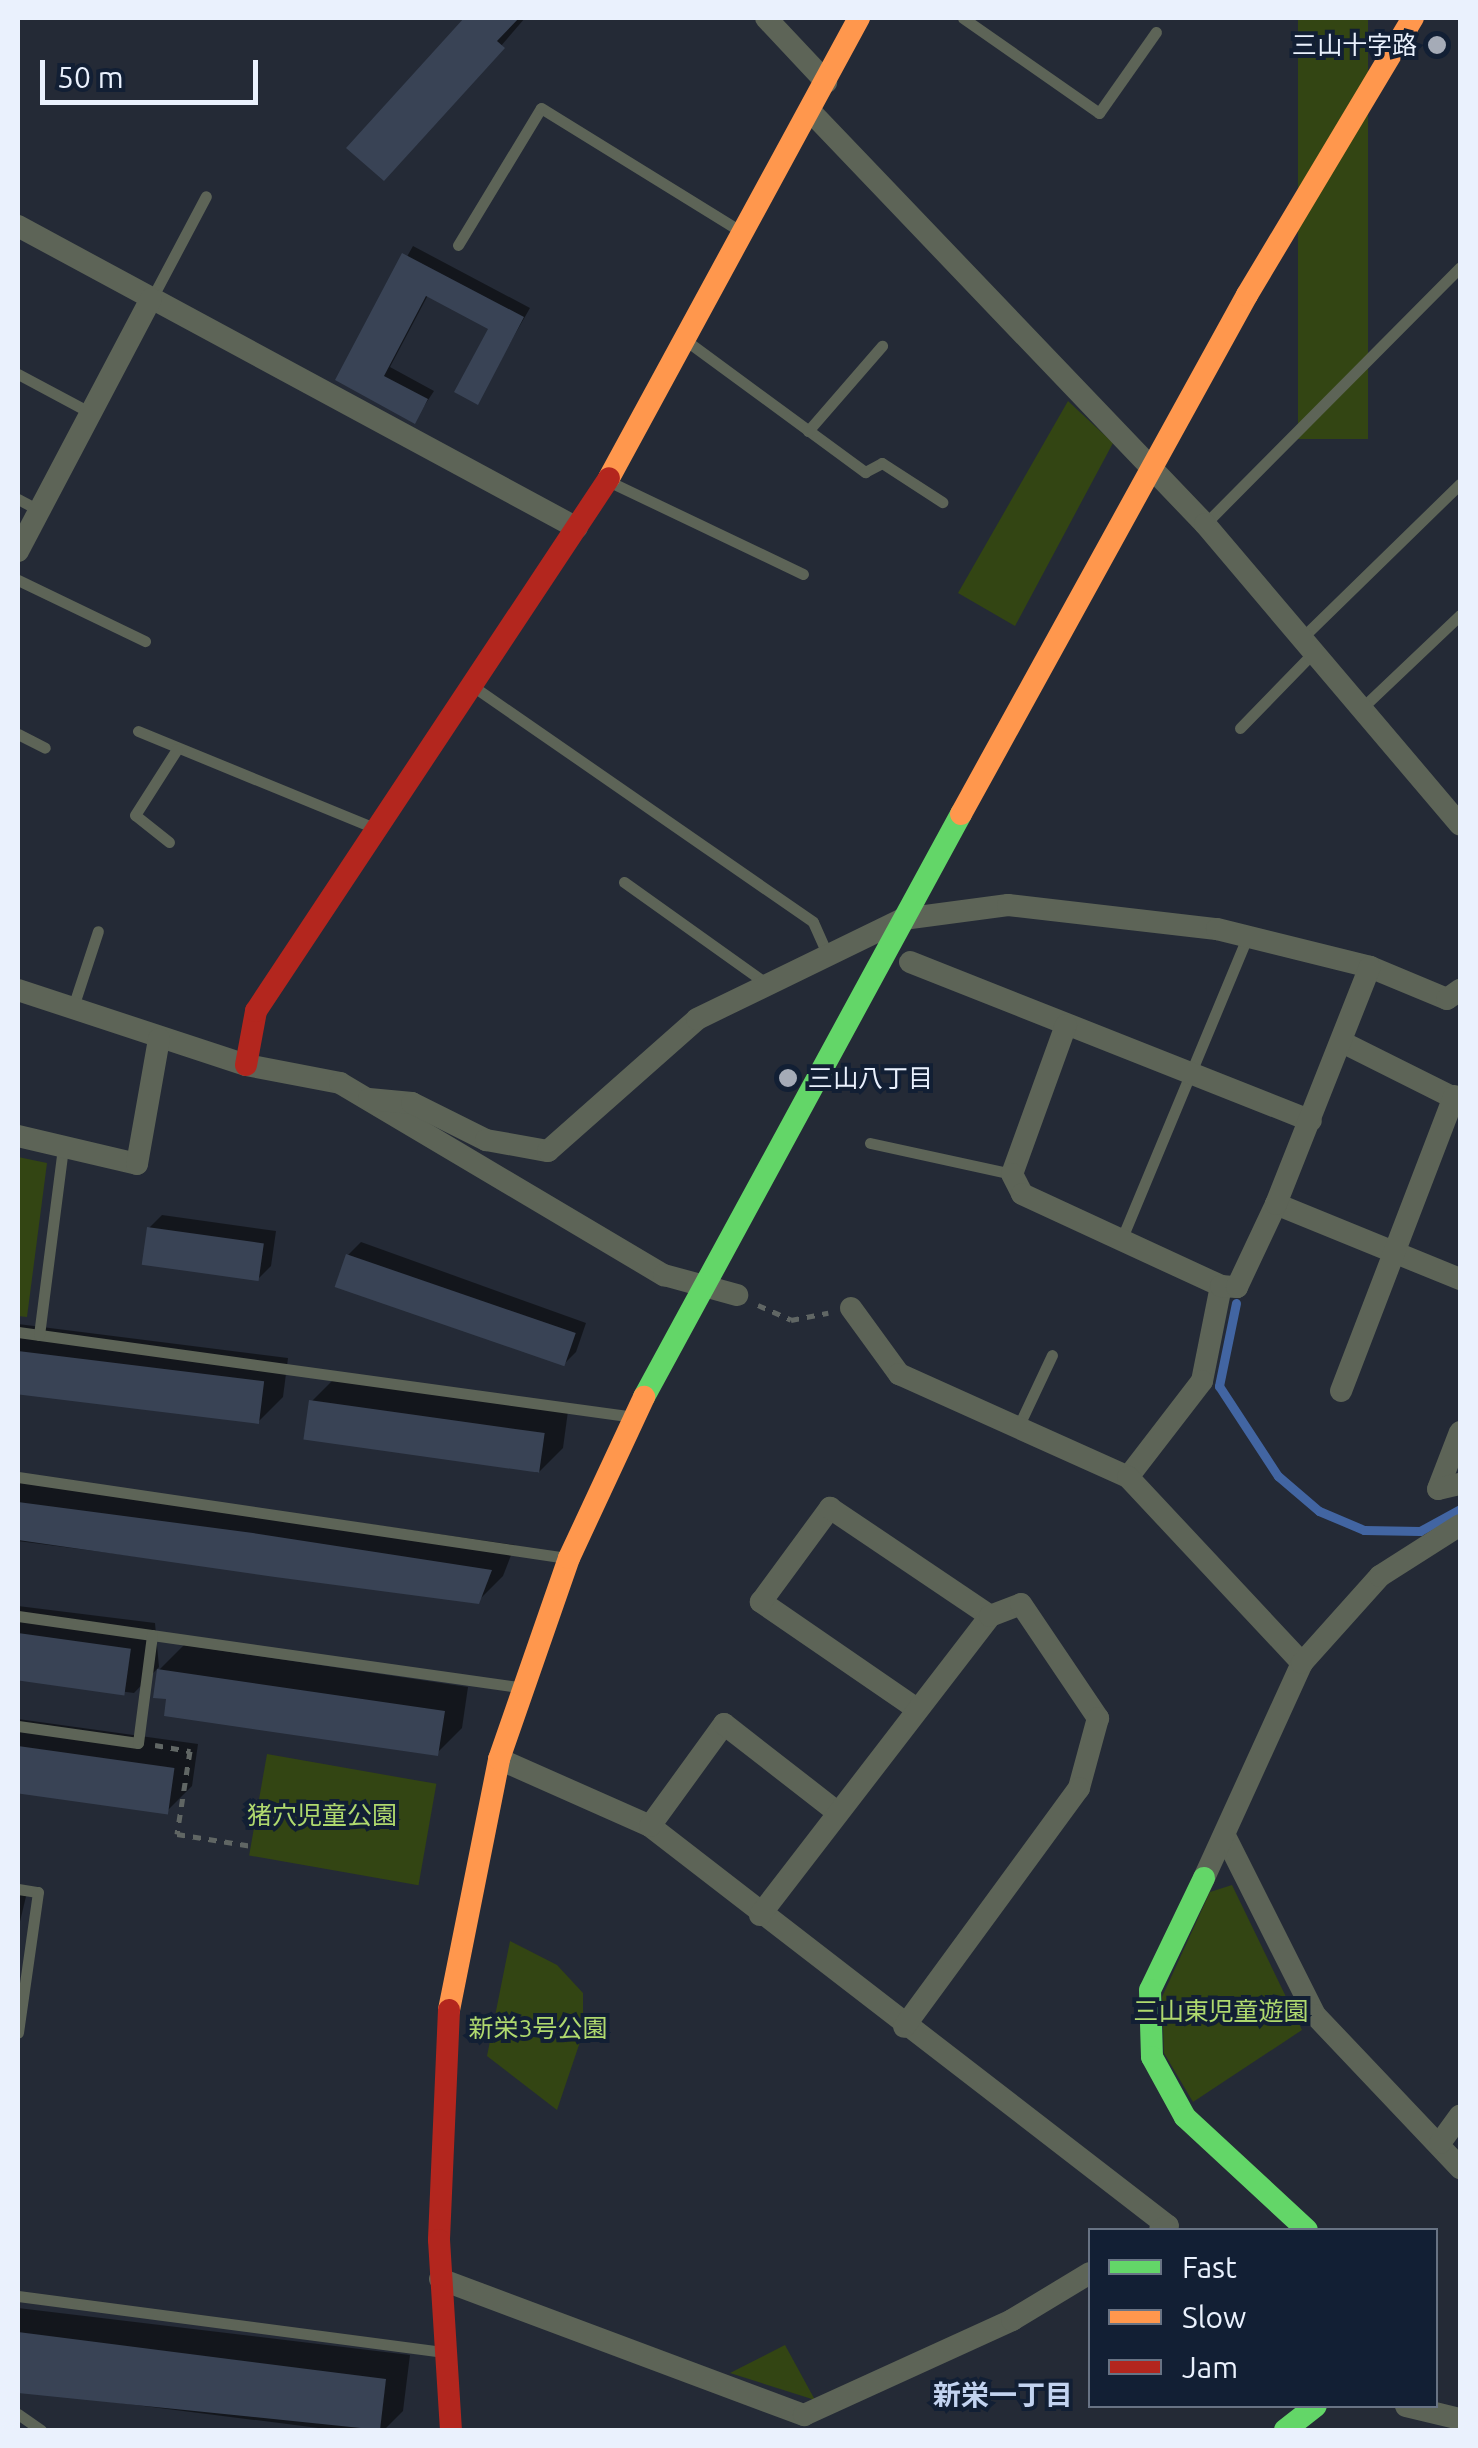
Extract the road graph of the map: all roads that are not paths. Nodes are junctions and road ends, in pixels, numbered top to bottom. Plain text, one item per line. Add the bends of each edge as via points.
1 (766, 18) edge
2 (859, 18) edge
3 (963, 18) edge
4 (1413, 18) edge
5 (1156, 32) dead end
6 (826, 82) junction
7 (811, 112) junction
8 (206, 196) dead end
9 (18, 226) edge
10 (746, 234) junction
11 (458, 245) dead end
12 (1460, 267) edge
13 (151, 299) junction
14 (688, 342) junction
15 (882, 346) dead end
16 (18, 374) edge
17 (91, 413) junction
18 (808, 431) junction
19 (1151, 467) junction
20 (608, 480) junction
21 (1460, 484) edge
22 (18, 499) edge
23 (942, 502) dead end
24 (39, 510) junction
25 (1205, 524) junction
26 (577, 528) junction
27 (18, 551) edge
28 (803, 574) dead end
29 (18, 580) edge
30 (1460, 615) edge
31 (146, 641) dead end
32 (1310, 643) junction
33 (474, 687) junction
34 (1363, 708) junction
35 (1240, 728) dead end
36 (138, 730) dead end
37 (18, 734) edge
38 (46, 748) dead end
39 (178, 749) junction
40 (1457, 813) edge
41 (376, 829) junction
42 (169, 842) dead end
43 (624, 882) dead end
44 (903, 918) junction
45 (98, 930) dead end
46 (1247, 938) junction
47 (828, 955) junction
48 (910, 962) dead end
49 (1370, 967) junction
50 (767, 984) junction
51 (18, 990) edge
52 (1460, 990) edge
53 (72, 1010) junction
54 (1066, 1025) junction
55 (158, 1039) junction
56 (1344, 1043) junction
57 (246, 1066) junction
58 (1190, 1073) junction
59 (368, 1099) junction
60 (1457, 1099) edge
61 (1311, 1121) junction
62 (18, 1136) edge
63 (870, 1143) dead end
64 (63, 1146) junction
65 (1012, 1174) junction
66 (1276, 1204) junction
67 (1122, 1238) junction
68 (1395, 1253) junction
69 (1460, 1279) edge
70 (708, 1283) junction
71 (1220, 1286) junction
72 (736, 1295) road end
73 (851, 1308) road end
74 (18, 1332) edge
75 (39, 1335) junction
76 (1052, 1355) dead end
77 (1342, 1390) dead end
78 (633, 1417) junction
79 (1020, 1423) junction
80 (1460, 1432) edge
81 (18, 1476) edge
82 (1128, 1478) junction
83 (1460, 1484) edge
84 (1460, 1525) edge
85 (569, 1558) junction
86 (18, 1616) edge
87 (990, 1616) junction
88 (152, 1635) junction
89 (1302, 1664) junction
90 (521, 1688) junction
91 (914, 1707) junction
92 (18, 1726) edge
93 (499, 1758) junction
94 (837, 1812) junction
95 (650, 1826) junction
96 (1226, 1838) junction
97 (18, 1889) edge
98 (760, 1915) junction
99 (904, 2027) junction
100 (18, 2032) edge
101 (1460, 2115) edge
102 (1440, 2143) junction
103 (1460, 2168) edge
104 (1164, 2228) edge
105 (1305, 2228) edge
106 (1088, 2274) edge
107 (440, 2279) junction
108 (18, 2296) edge
109 (442, 2352) junction
110 (1314, 2408) edge
111 (1414, 2408) edge
112 (18, 2414) edge
113 (1460, 2419) edge
114 (41, 2430) edge
115 (452, 2430) edge
116 (1286, 2430) edge

1 - 6 street
2 - 6 street
3 - 5 lane via 1099,113
4 - 19 street
6 - 7 street
7 - 10 street
7 - 19 street
8 - 13 lane
9 - 13 street
10 - 11 lane via 541,108
10 - 14 street
12 - 25 lane
13 - 17 street
13 - 26 street
14 - 18 lane
14 - 20 street
15 - 18 lane
16 - 17 lane
17 - 24 street
18 - 23 lane via 865,472 882,462
19 - 25 street
19 - 44 street
20 - 26 street
20 - 28 lane
21 - 32 lane
22 - 24 lane
24 - 27 street
25 - 32 street
26 - 33 street
29 - 31 lane
30 - 34 lane
32 - 34 street
32 - 35 lane
33 - 41 street
33 - 47 lane via 813,922
34 - 40 street
36 - 39 lane
37 - 38 lane
39 - 41 lane
39 - 42 lane via 135,815
41 - 57 street via 256,1011
43 - 50 lane
44 - 46 street via 1086,908
44 - 47 street
44 - 70 street
45 - 53 lane
46 - 49 street
46 - 58 lane
47 - 50 street
48 - 54 street
49 - 52 street via 1447,999
49 - 56 street
50 - 59 street via 697,1019 548,1152 486,1140 412,1103
51 - 53 street
53 - 55 street
54 - 58 street
54 - 65 street
55 - 57 street
55 - 64 street via 137,1164
56 - 60 street
56 - 61 street
57 - 59 street via 340,1083
58 - 61 street
58 - 67 lane
59 - 70 street via 664,1275
60 - 68 street
61 - 66 street
62 - 64 street
63 - 65 lane
64 - 75 lane
65 - 67 street via 1022,1194
66 - 68 street
66 - 71 street via 1238,1287
67 - 71 street
68 - 69 street
68 - 77 street
70 - 72 street
70 - 78 street
71 - 82 street via 1202,1381
73 - 79 street via 899,1374
74 - 75 lane
75 - 78 lane
76 - 79 lane
78 - 85 street
79 - 82 street
80 - 83 street via 1438,1489
81 - 85 lane
82 - 89 street
84 - 89 street via 1380,1576
85 - 90 street
86 - 88 lane
87 - 91 street
87 - 91 street via 830,1508 761,1602
87 - 99 street via 1021,1604 1098,1718 1080,1788
88 - 90 lane
88 - 92 lane via 138,1743
89 - 96 street
90 - 93 street
91 - 94 street
93 - 95 street
93 - 107 street via 450,1998
94 - 95 street via 724,1724
94 - 98 street
95 - 98 street
96 - 102 street via 1316,2015
96 - 105 street via 1150,1990 1152,2057 1185,2116
97 - 100 lane via 38,1892
98 - 99 street
99 - 104 street
101 - 102 street
102 - 103 street
106 - 107 street via 1012,2320 804,2415
107 - 109 street
108 - 109 lane
109 - 115 street
110 - 116 street
111 - 113 street
112 - 114 lane

